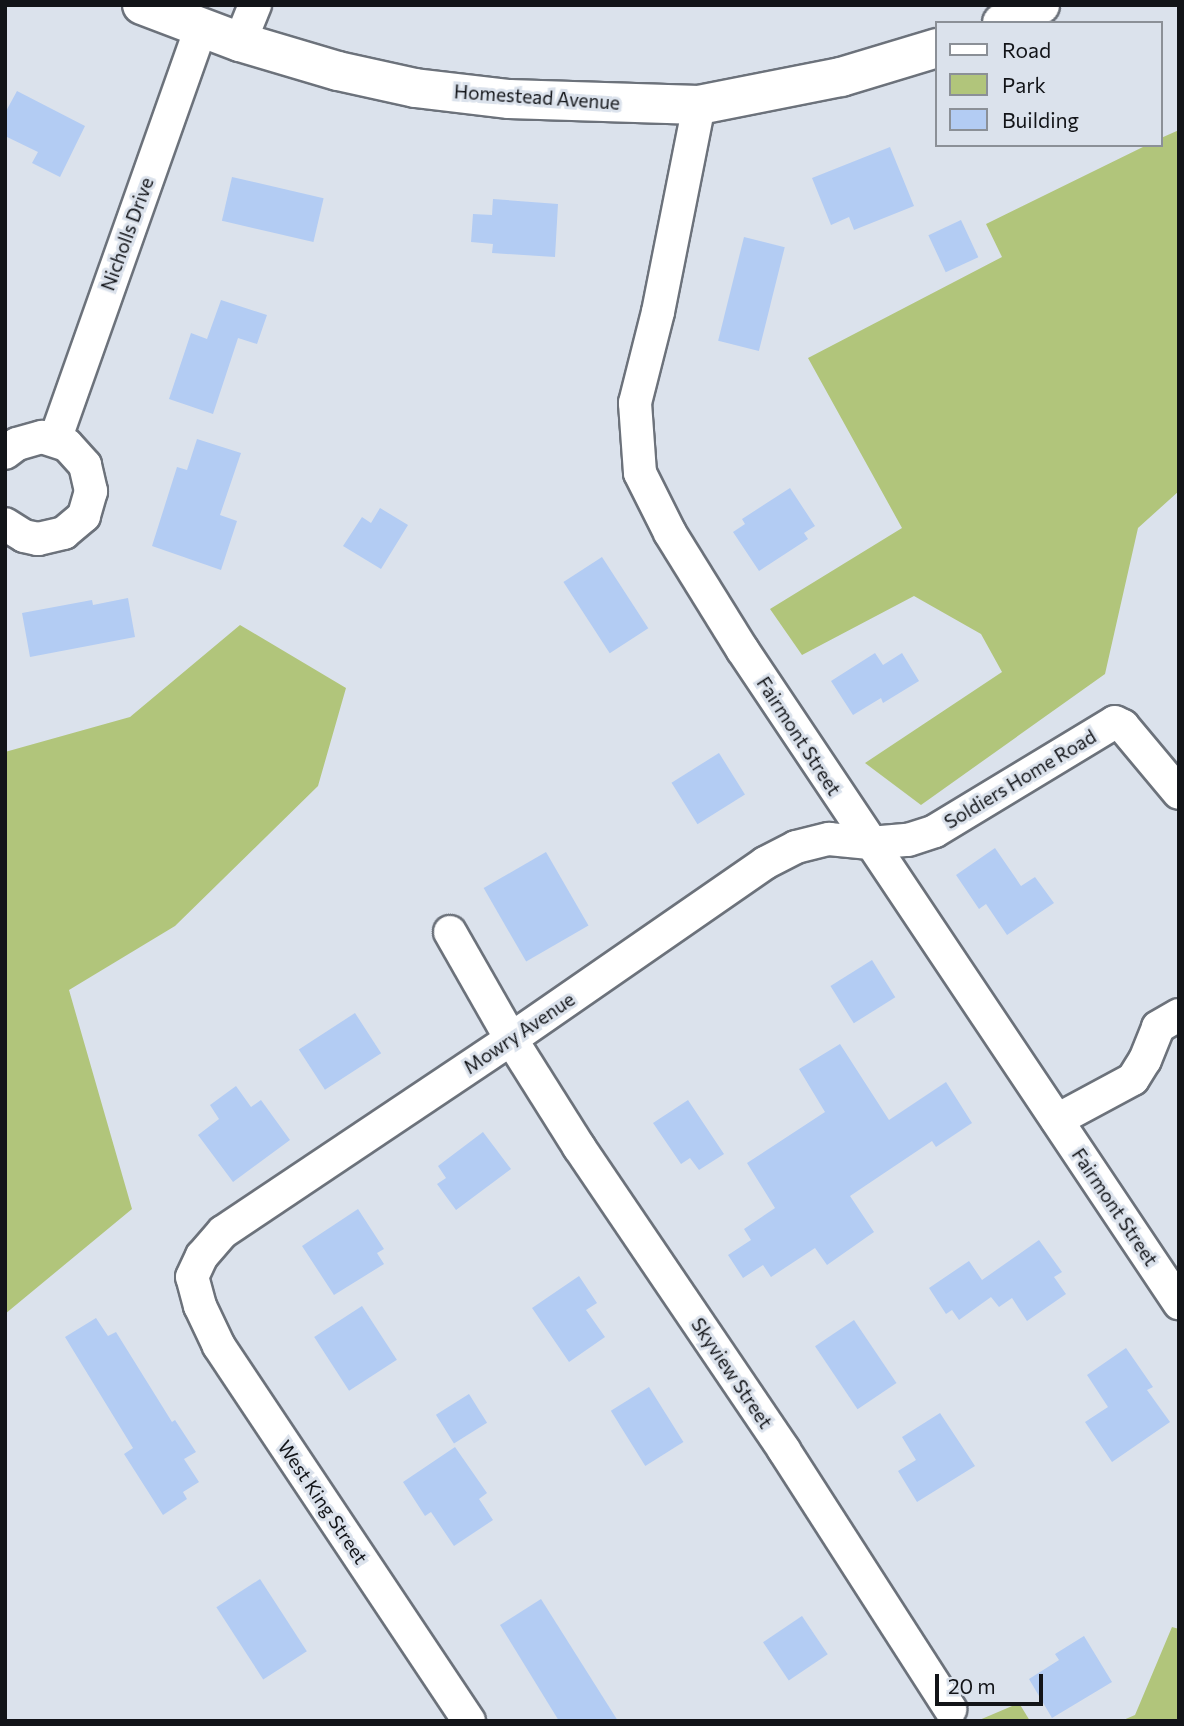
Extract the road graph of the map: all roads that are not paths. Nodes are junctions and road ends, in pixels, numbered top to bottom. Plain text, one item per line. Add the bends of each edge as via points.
1 (142, 5) edge
2 (255, 5) edge
3 (1040, 5) edge
4 (1006, 21) edge
5 (201, 28) junction
6 (240, 41) junction
7 (936, 48) edge
8 (699, 105) junction
9 (55, 440) junction
10 (5, 453) edge
11 (5, 524) edge
12 (1179, 793) edge
13 (870, 843) junction
14 (450, 932) dead end
15 (1179, 1014) edge
16 (511, 1039) junction
17 (1057, 1120) junction
18 (193, 1275) joint
19 (1179, 1303) edge
20 (950, 1709) dead end
21 (469, 1721) edge

1 - 5 main road, Homestead Avenue
2 - 6 street
3 - 4 main road
5 - 6 main road, Homestead Avenue
5 - 9 street, Nicholls Drive
6 - 8 main road, Homestead Avenue via 338,71 415,88 509,99
7 - 8 main road, Homestead Avenue via 841,77
8 - 13 street, Fairmont Street via 635,403 640,473 670,533 742,649
9 - 10 street via 29,439
9 - 11 street via 77,454 90,477 84,516 51,538 24,536
12 - 13 street, Soldiers Home Road via 1115,722 935,831 908,840
13 - 16 street, Mowry Avenue via 829,839 796,846
13 - 17 street, Fairmont Street
14 - 16 street, Skyview Street
15 - 17 street via 1158,1027 1133,1079
16 - 18 street, Mowry Avenue via 223,1232
16 - 20 street, Skyview Street
17 - 19 street, Fairmont Street
18 - 21 street, West King Street via 200,1306 219,1346

